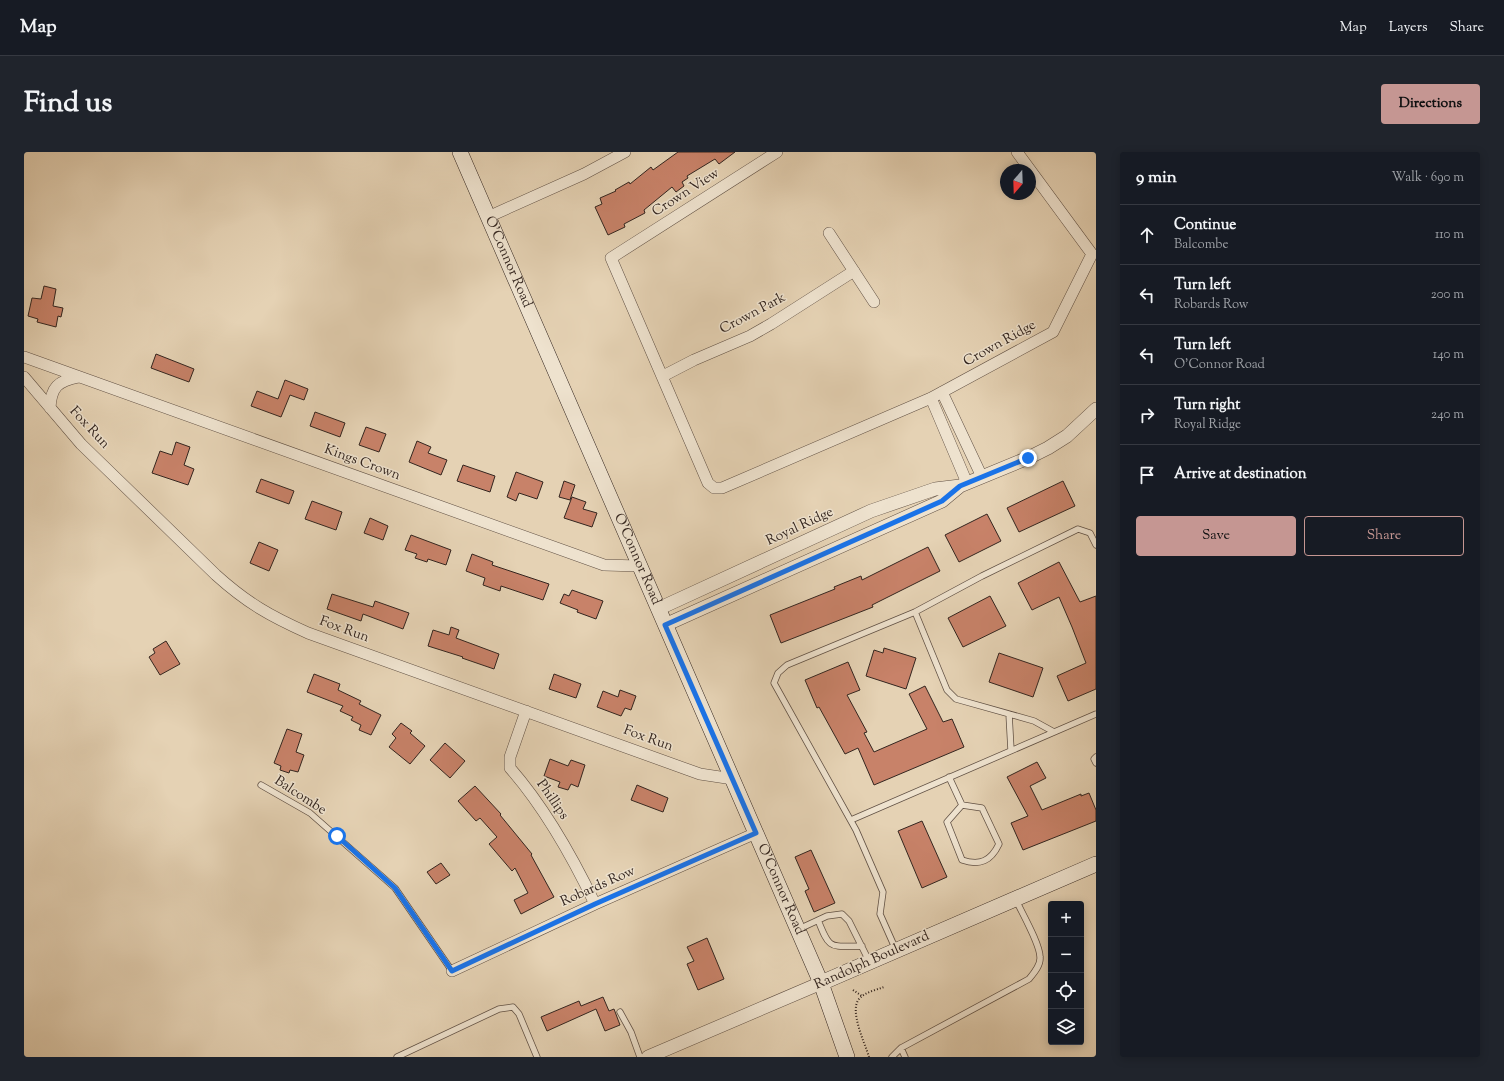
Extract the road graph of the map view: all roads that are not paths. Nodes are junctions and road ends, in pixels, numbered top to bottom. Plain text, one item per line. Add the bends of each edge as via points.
1 (460, 152) edge
2 (625, 152) edge
3 (777, 152) edge
4 (1017, 152) edge
5 (488, 217) junction
6 (829, 233) dead end
7 (854, 271) junction
8 (874, 302) dead end
9 (24, 357) edge
10 (662, 376) junction
11 (24, 377) edge
12 (78, 377) junction
13 (942, 392) junction
14 (931, 398) junction
15 (50, 408) junction
16 (1096, 409) edge
17 (982, 477) junction
18 (963, 484) junction
19 (1096, 545) edge
20 (639, 566) junction
21 (658, 609) junction
22 (915, 612) junction
23 (665, 625) junction
24 (526, 711) junction
25 (1009, 714) junction
26 (1096, 714) edge
27 (1054, 732) junction
28 (1012, 750) junction
29 (1096, 757) edge
30 (1096, 763) edge
31 (949, 777) junction
32 (733, 779) junction
33 (260, 785) dead end
34 (962, 804) junction
35 (851, 820) junction
36 (756, 833) junction
37 (1096, 864) edge
38 (1015, 899) junction
39 (595, 904) junction
40 (818, 920) junction
41 (798, 930) junction
42 (862, 946) junction
43 (896, 950) junction
44 (869, 961) junction
45 (452, 971) joint
46 (821, 983) junction
47 (620, 1012) dead end
48 (901, 1048) junction
49 (397, 1057) edge
50 (537, 1057) edge
51 (640, 1057) edge
52 (648, 1057) edge
53 (848, 1057) edge
54 (892, 1057) edge
55 (905, 1057) edge

1 - 5 main road, O'Connor Road
2 - 5 street via 584,174
3 - 10 street, Crown View via 611,258
4 - 13 street, Crown Ridge via 1092,254 1053,332
5 - 20 main road, O'Connor Road
6 - 7 street
7 - 8 street
7 - 10 street, Crown Park via 750,336
9 - 12 street, Kings Crown
10 - 14 street, Crown Ridge via 708,483 714,488 722,488
11 - 15 street, Fox Run
12 - 15 street via 60,382 50,398
12 - 20 street, Kings Crown via 604,565
13 - 14 street, Crown Ridge
13 - 17 street
14 - 18 street
15 - 24 street, Fox Run via 81,444 199,559 255,607 277,620 308,632
16 - 17 street, Royal Ridge via 1067,436 1048,448
17 - 18 street, Royal Ridge
18 - 21 street, Royal Ridge via 935,489 872,511
18 - 23 street, Royal Ridge via 942,501
19 - 22 lane via 1090,533 1078,529
20 - 21 main road, O'Connor Road
21 - 23 main road, O'Connor Road
22 - 25 lane via 947,690 956,699
22 - 35 lane via 787,666 778,673 774,683
23 - 32 main road, O'Connor Road
24 - 32 street, Fox Run via 700,774
24 - 39 street, Phillips via 510,757 510,768 549,820 578,868
25 - 27 lane via 1034,721
25 - 28 lane
26 - 27 lane
27 - 28 lane
28 - 31 lane
29 - 30 lane
31 - 34 lane
31 - 35 lane
32 - 36 main road, O'Connor Road
33 - 45 lane, Balcombe via 310,813 395,888
34 - 34 lane via 982,808 999,844 990,858 981,862 962,860 947,822
35 - 43 lane via 883,892 880,914
36 - 39 street, Robards Row
36 - 41 main road, O'Connor Road
37 - 38 main road, Randolph Boulevard
38 - 43 main road, Randolph Boulevard
38 - 48 lane via 1036,943 1040,957 1037,969 1029,979
39 - 45 street, Robards Row
40 - 41 lane
40 - 42 lane via 826,940 832,945
40 - 42 lane via 842,914 849,921
41 - 46 main road, O'Connor Road
42 - 44 lane
43 - 44 main road, Randolph Boulevard
44 - 46 main road, Randolph Boulevard
46 - 52 street, Randolph Boulevard
46 - 53 main road, O'Connor Road
47 - 51 lane
48 - 54 lane
48 - 55 lane
49 - 50 lane via 499,1008 513,1007 520,1014

